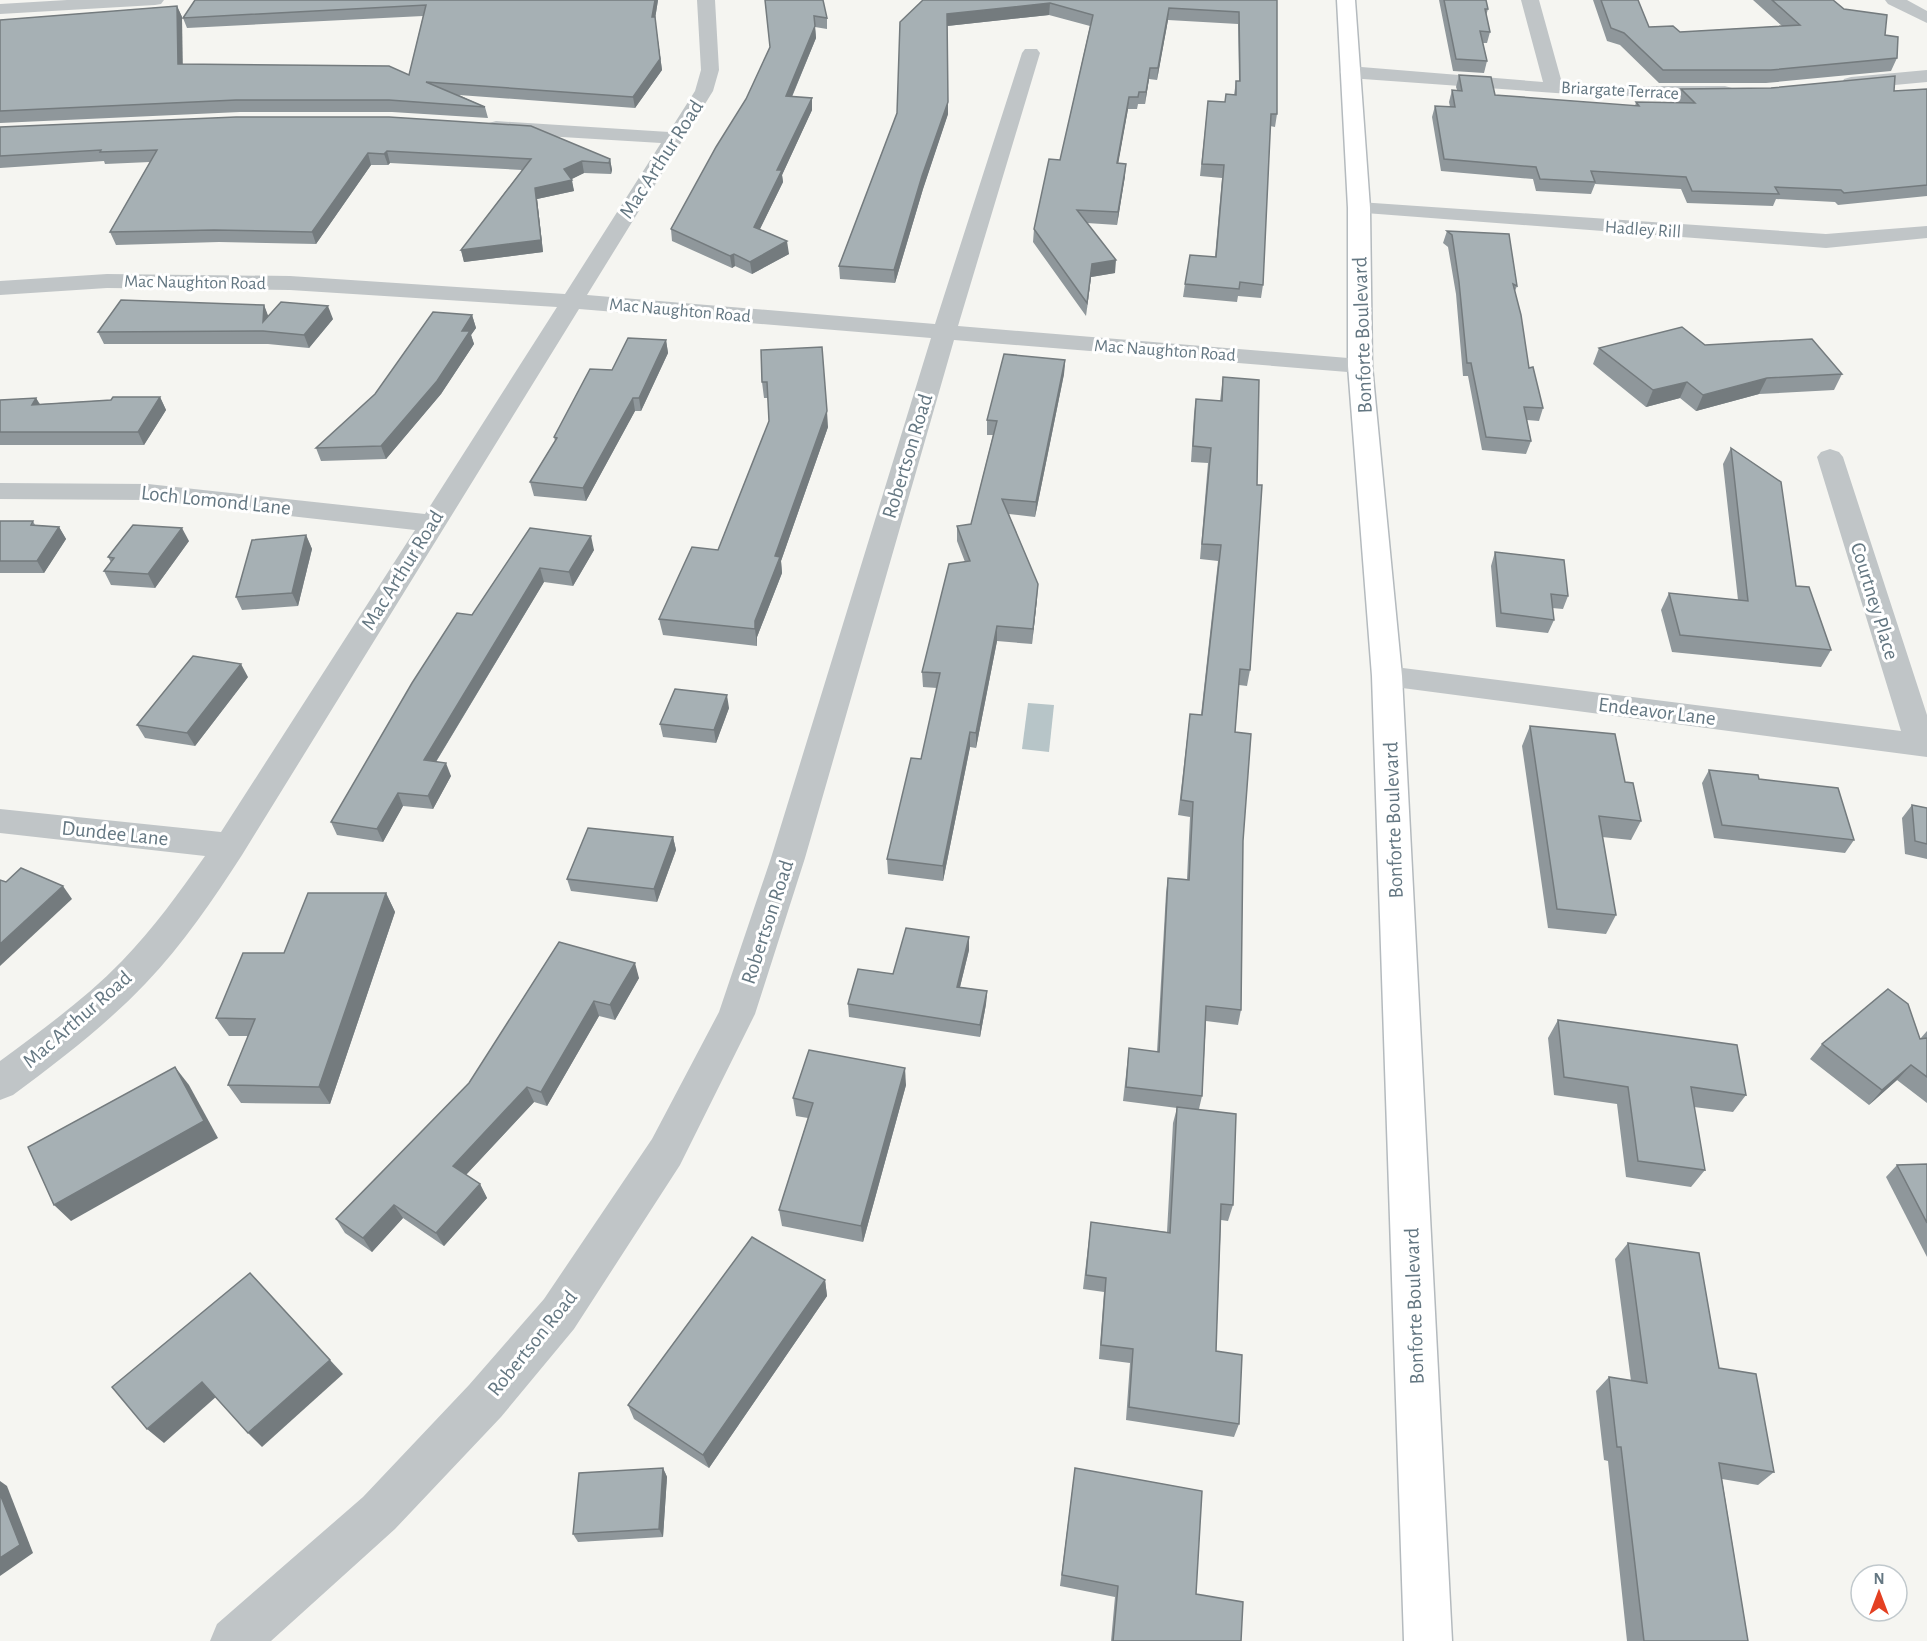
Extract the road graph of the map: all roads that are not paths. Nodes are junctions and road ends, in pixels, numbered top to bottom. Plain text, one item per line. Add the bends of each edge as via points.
1 (155, 0) edge
2 (706, 0) edge
3 (1346, 0) edge
4 (1530, 0) edge
5 (1894, 0) edge
6 (0, 9) edge
7 (1927, 18) edge
8 (1031, 53) dead end
9 (1349, 72) junction
10 (1927, 76) edge
11 (1835, 85) edge
12 (1554, 87) junction
13 (1742, 92) edge
14 (472, 125) edge
15 (673, 138) junction
16 (1359, 208) junction
17 (1927, 232) edge
18 (0, 288) edge
19 (571, 301) junction
20 (944, 333) junction
21 (1360, 366) junction
22 (1830, 457) dead end
23 (0, 491) edge
24 (432, 523) junction
25 (1387, 676) junction
26 (1924, 745) edge
27 (0, 821) edge
28 (230, 846) junction
29 (0, 1083) edge
30 (240, 1639) edge
31 (1428, 1641) edge

1 - 6 street
2 - 15 street, Mac Arthur Road via 710,70 704,91
3 - 9 main road, Bonforte Boulevard
4 - 12 street
5 - 7 street
8 - 20 street, Robertson Road
9 - 12 street, Briargate Terrace
9 - 16 main road, Bonforte Boulevard
10 - 11 street
12 - 13 street, Briargate Terrace
14 - 15 street
15 - 19 street, Mac Arthur Road
16 - 17 street, Hadley Rill via 1826,242
16 - 21 main road, Bonforte Boulevard
18 - 19 street, Mac Naughton Road via 107,281 290,283
19 - 20 street, Mac Naughton Road
19 - 24 street, Mac Arthur Road
20 - 21 street, Mac Naughton Road
20 - 30 street, Robertson Road via 788,858 737,1014 666,1152 559,1314 485,1401 379,1513
21 - 25 main road, Bonforte Boulevard
22 - 26 street, Courtney Place
23 - 24 street, Loch Lomond Lane via 148,492
24 - 28 street, Mac Arthur Road
25 - 26 street, Endeavor Lane
25 - 31 main road, Bonforte Boulevard
27 - 28 street, Dundee Lane
28 - 29 street, Mac Arthur Road via 196,897 119,987

